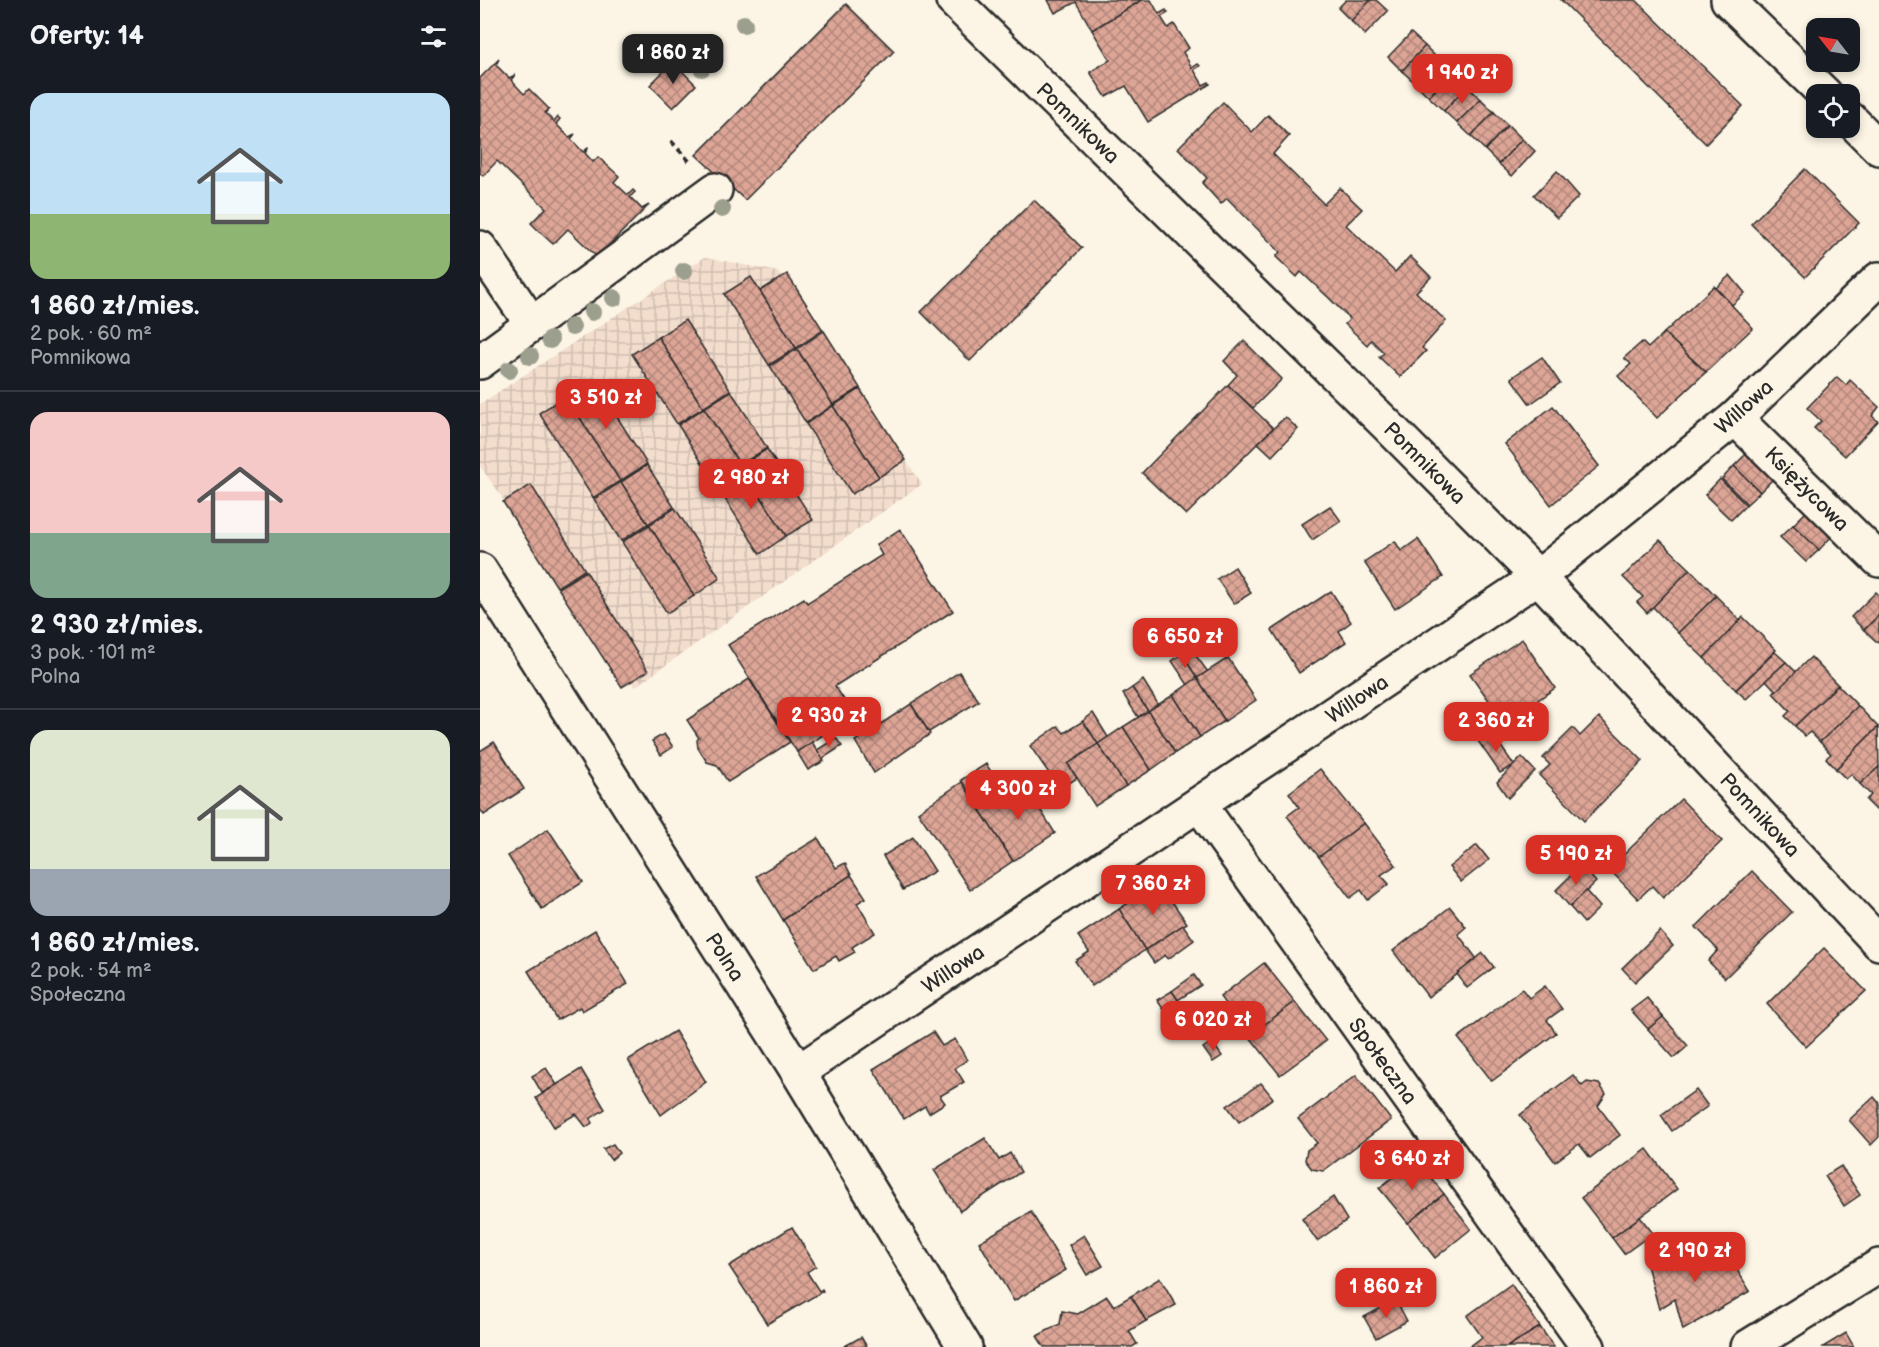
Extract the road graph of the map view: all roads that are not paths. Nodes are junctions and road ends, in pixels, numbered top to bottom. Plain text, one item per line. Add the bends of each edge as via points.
1 (953, 0) edge
2 (1728, 0) edge
3 (1815, 84) edge
4 (1860, 128) edge
5 (1879, 148) edge
6 (715, 189) dead end
7 (480, 248) edge
8 (1879, 279) edge
9 (532, 324) junction
10 (480, 362) edge
11 (1735, 418) junction
12 (1879, 560) edge
13 (480, 570) edge
14 (1538, 577) junction
15 (1199, 804) junction
16 (1879, 943) edge
17 (798, 1072) junction
18 (1879, 1266) edge
19 (965, 1347) edge
20 (1588, 1347) edge
21 (1748, 1347) edge

1 - 14 street, Pomnikowa
2 - 3 street
4 - 5 street
6 - 9 street
7 - 9 street
8 - 11 street, Willowa
9 - 10 street
11 - 12 street, Księżycowa
11 - 14 street, Willowa
13 - 17 street, Polna
14 - 15 street, Willowa
14 - 16 street, Pomnikowa
15 - 17 street, Willowa
15 - 20 street, Społeczna
17 - 19 street, Polna
18 - 21 street

